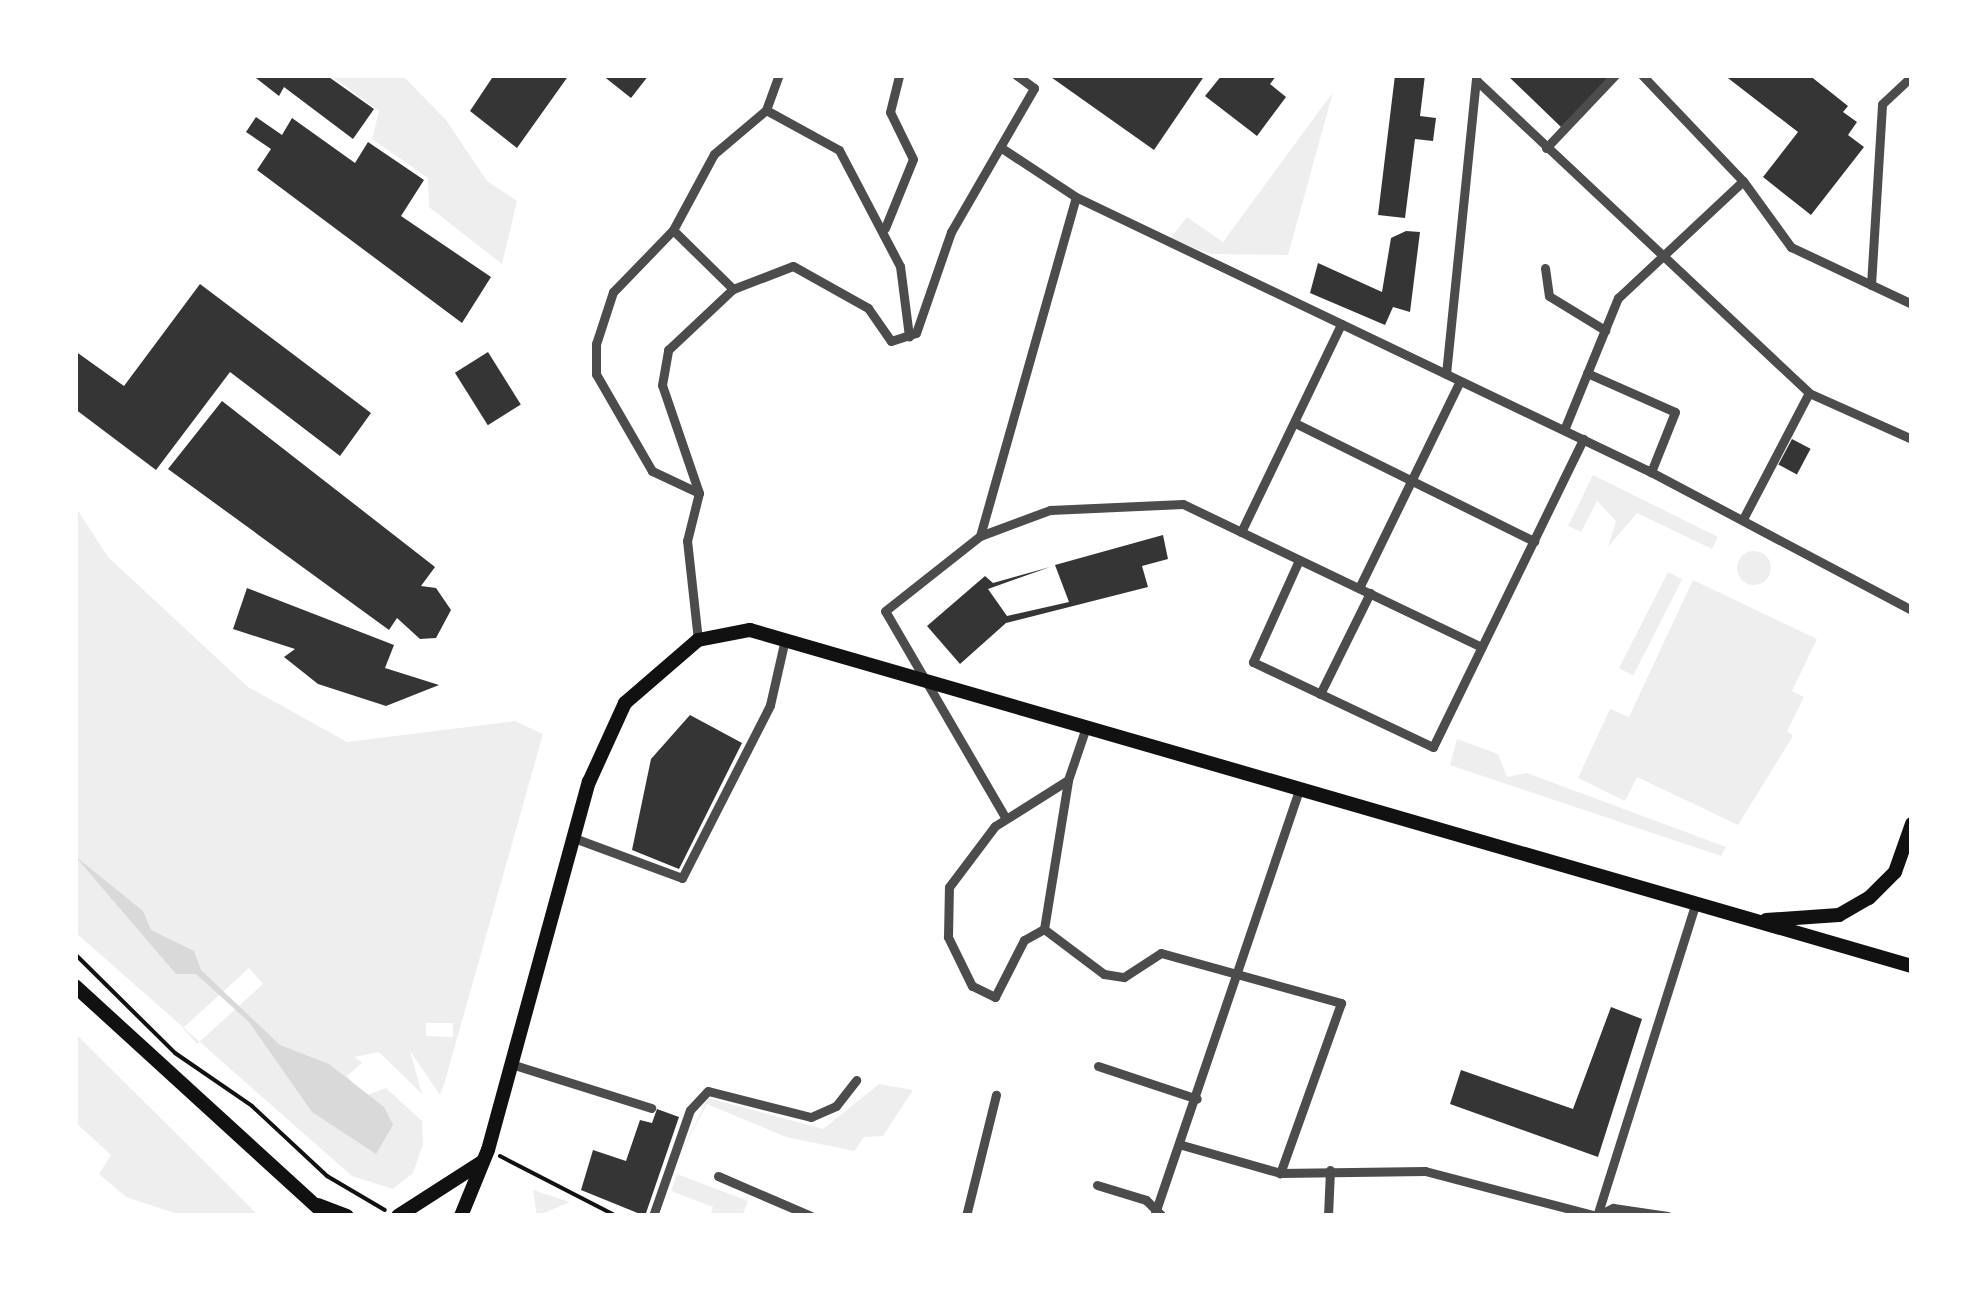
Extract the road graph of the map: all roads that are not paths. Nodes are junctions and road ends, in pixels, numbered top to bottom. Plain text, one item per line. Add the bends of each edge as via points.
1 (779, 75) edge
2 (900, 75) edge
3 (1016, 75) edge
4 (1615, 75) edge
5 (1642, 75) edge
6 (1907, 76) edge
7 (1476, 78) edge
8 (766, 110) junction
9 (1000, 147) junction
10 (1546, 148) junction
11 (1744, 181) junction
12 (1076, 197) junction
13 (885, 228) junction
14 (673, 230) junction
15 (1658, 256) junction
16 (1545, 268) dead end
17 (1871, 285) junction
18 (733, 290) junction
19 (1912, 304) edge
20 (1341, 324) junction
21 (1605, 330) junction
22 (909, 336) junction
23 (1588, 373) junction
24 (1446, 374) junction
25 (1460, 380) junction
26 (1809, 394) junction
27 (1295, 423) junction
28 (1564, 430) junction
29 (1583, 439) junction
30 (1912, 439) edge
31 (1652, 472) junction
32 (1411, 480) junction
33 (699, 493) junction
34 (1743, 519) junction
35 (1241, 532) junction
36 (980, 536) junction
37 (1534, 540) junction
38 (1299, 560) junction
39 (1359, 588) junction
40 (1370, 594) junction
41 (1912, 610) edge
42 (786, 637) junction
43 (698, 640) junction
44 (1482, 647) junction
45 (912, 672) junction
46 (1320, 694) junction
47 (1086, 727) junction
48 (1068, 780) junction
49 (1298, 792) junction
50 (1005, 817) junction
51 (1912, 824) edge
52 (574, 838) junction
53 (1696, 902) junction
54 (1755, 921) junction
55 (1044, 929) junction
56 (1912, 966) edge
57 (1240, 969) junction
58 (75, 986) edge
59 (511, 1064) junction
60 (1098, 1066) dead end
61 (856, 1080) dead end
62 (996, 1095) dead end
63 (1197, 1099) junction
64 (650, 1108) dead end
65 (1182, 1144) junction
66 (486, 1156) junction
67 (1330, 1170) junction
68 (1280, 1173) junction
69 (718, 1176) dead end
70 (1097, 1185) dead end
71 (312, 1203) junction
72 (1157, 1214) edge
73 (326, 1216) edge
74 (347, 1216) edge
75 (398, 1216) edge
76 (460, 1216) edge
77 (653, 1216) edge
78 (811, 1216) edge
79 (966, 1216) edge
80 (1328, 1216) edge
81 (1597, 1216) edge
82 (1666, 1216) edge

1 - 8 street
2 - 13 street via 890,112 913,159
3 - 9 street via 1034,88
4 - 10 street
5 - 11 street
6 - 17 street via 1882,104
7 - 10 street
7 - 24 street
8 - 13 street via 839,150
8 - 14 street via 714,154
9 - 12 street
9 - 22 street
10 - 15 street
11 - 15 street
11 - 17 street via 1791,247
12 - 20 street
12 - 36 street
13 - 22 street
14 - 18 street
14 - 33 street via 612,292 596,374 652,471
15 - 21 street via 1618,298
15 - 26 street
16 - 21 street via 1549,296
17 - 19 street
18 - 22 street via 793,266 868,308 892,341
18 - 33 street via 691,320 668,350 662,385
20 - 24 street
20 - 27 street
21 - 23 street
23 - 28 street
23 - 31 street via 1675,412
24 - 25 street
25 - 28 street
25 - 32 street
26 - 30 street
26 - 34 street
27 - 32 street
27 - 35 street
28 - 29 street
29 - 31 street
29 - 37 street
31 - 34 street
32 - 37 street
32 - 39 street
33 - 43 street via 686,541
34 - 41 street
35 - 36 street via 1156,501 1050,510
35 - 38 street
36 - 45 street via 885,611
37 - 44 street
38 - 39 street
38 - 46 street via 1253,662
39 - 40 street
40 - 44 street
40 - 46 street
42 - 43 main road via 750,630
42 - 45 main road
42 - 52 street via 770,704 682,878
43 - 52 main road via 625,704
44 - 46 street via 1433,748
45 - 47 main road
45 - 50 street
47 - 48 street
47 - 49 main road
48 - 50 street
48 - 55 street
49 - 53 main road
49 - 57 street
50 - 55 street via 949,887 948,937 972,986 995,997 1024,940
51 - 54 main road via 1894,872 1850,910
52 - 59 main road
53 - 54 main road
53 - 81 street
54 - 56 main road
55 - 57 street via 1104,974 1124,977 1161,953
57 - 63 street
57 - 68 street via 1341,1003
58 - 71 main road
59 - 64 street
59 - 66 main road
60 - 63 street
61 - 77 street via 836,1106 811,1117 708,1091 690,1110
62 - 79 street
63 - 65 street
65 - 68 street
65 - 72 street
66 - 75 main road
66 - 76 main road
67 - 68 street
67 - 80 street
67 - 81 street via 1425,1170
69 - 78 street
70 - 72 street
71 - 73 main road
71 - 74 main road
81 - 82 street via 1613,1208

